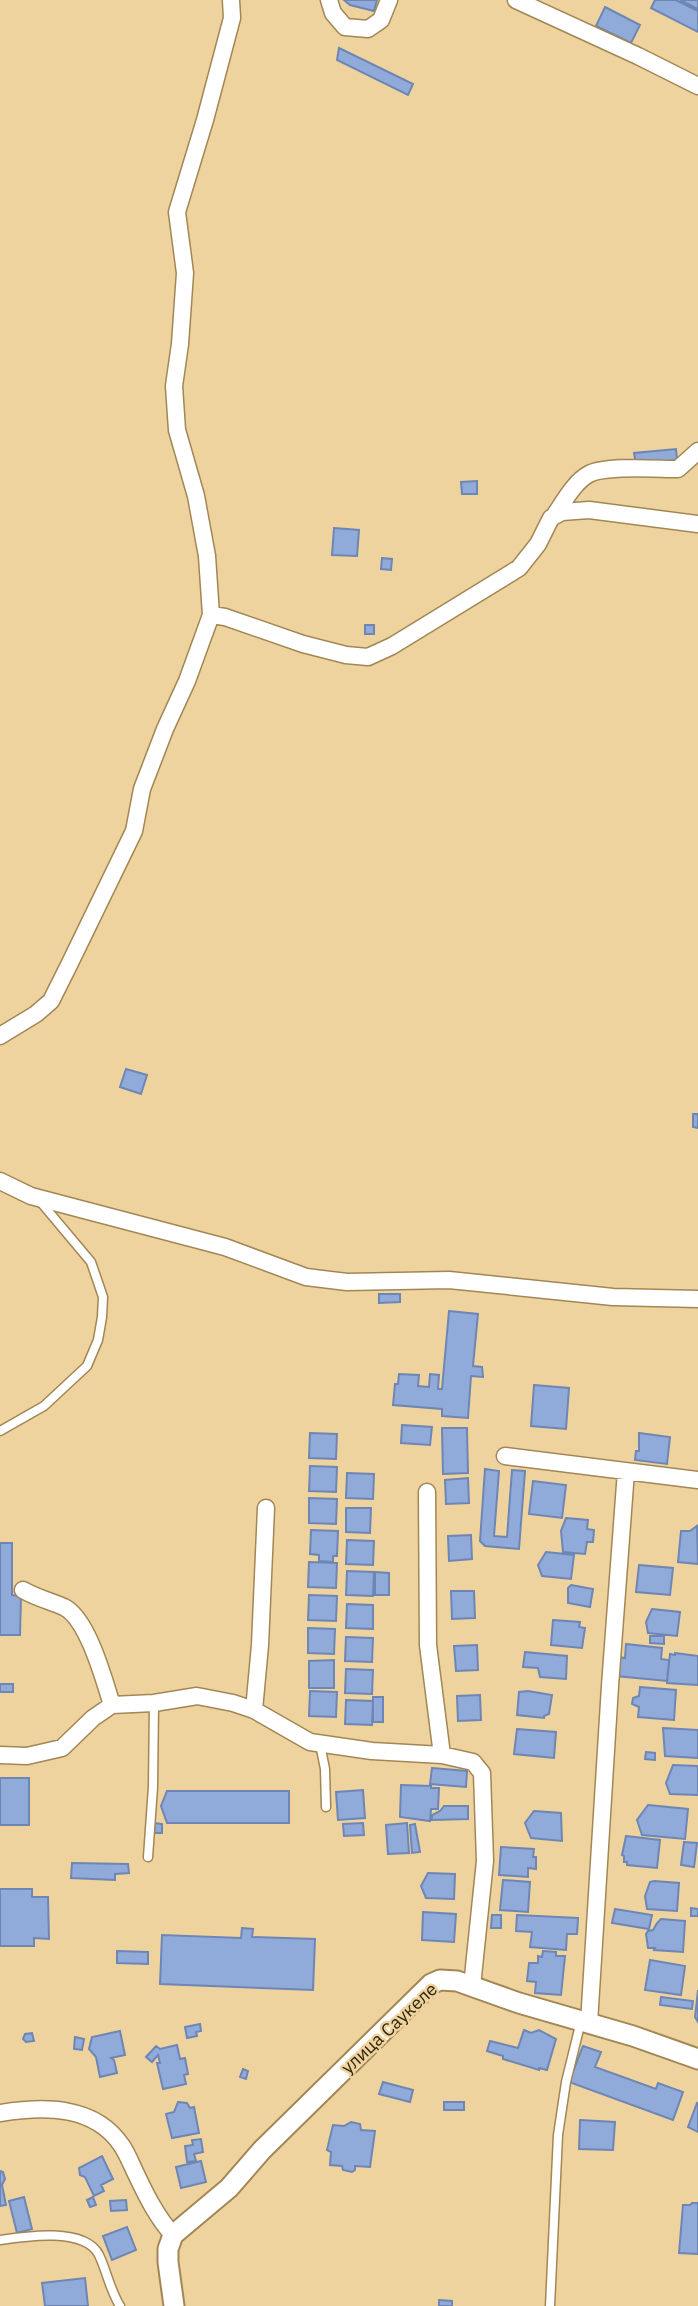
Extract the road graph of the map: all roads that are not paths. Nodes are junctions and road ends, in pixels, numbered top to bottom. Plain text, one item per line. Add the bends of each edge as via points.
1 (231, 0) edge
2 (328, 0) edge
3 (389, 0) edge
4 (516, 0) edge
5 (698, 86) edge
6 (698, 451) edge
7 (554, 516) junction
8 (698, 524) edge
9 (211, 615) junction
10 (0, 1036) edge
11 (0, 1181) edge
12 (37, 1197) junction
13 (698, 1300) edge
14 (0, 1431) edge
15 (505, 1456) dead end
16 (626, 1471) junction
17 (698, 1480) edge
18 (427, 1492) dead end
19 (266, 1508) dead end
20 (23, 1590) dead end
21 (154, 1703) junction
22 (111, 1705) junction
23 (254, 1710) junction
24 (320, 1744) junction
25 (0, 1755) edge
26 (443, 1755) junction
27 (326, 1807) dead end
28 (148, 1857) dead end
29 (472, 1986) junction
30 (585, 2022) junction
31 (698, 2059) edge
32 (0, 2113) edge
33 (173, 2235) junction
34 (0, 2240) edge
35 (120, 2306) edge
36 (174, 2306) edge
37 (550, 2306) edge

1 - 9 street via 232,18 177,212 186,272 174,386 177,430 196,496
2 - 3 street via 345,27 368,29 381,20
4 - 5 street
6 - 7 street via 678,469 629,468 590,474
7 - 8 street via 589,510
7 - 9 street via 519,568 368,657 303,644
9 - 10 street via 142,789 134,831 51,1001
11 - 12 street
12 - 13 street via 225,1247 306,1277 347,1283 449,1280 613,1297
12 - 14 lane via 91,1262 103,1297 102,1317 88,1366 44,1406
15 - 16 street
16 - 17 street
16 - 30 street
18 - 26 street via 428,1645
19 - 23 street
20 - 22 street via 73,1614 98,1657
21 - 22 street
21 - 23 street via 197,1696
21 - 28 lane
22 - 25 street via 62,1748 27,1756
23 - 24 street
24 - 26 street
24 - 27 lane
26 - 29 street via 473,1762 482,1773 485,1861
29 - 30 street, улица Саукеле
29 - 33 street, улица Саукеле via 440,1980 430,1984 229,2188
30 - 31 street, улица Саукеле
30 - 37 lane via 566,2082 558,2135
32 - 33 street via 55,2108 109,2129 124,2148 158,2218
33 - 36 street via 168,2262
34 - 35 lane via 57,2236 86,2241 98,2254

